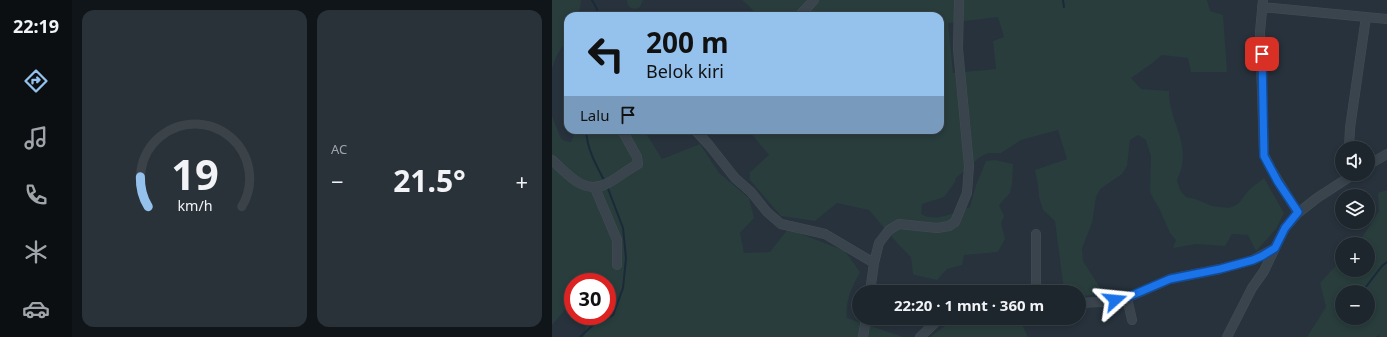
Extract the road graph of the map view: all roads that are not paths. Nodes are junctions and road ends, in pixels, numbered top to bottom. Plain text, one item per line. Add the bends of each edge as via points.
1 (814, 0) edge
2 (959, 0) edge
3 (1263, 4) edge
4 (803, 12) edge
5 (1366, 17) junction
6 (1387, 19) edge
7 (624, 134) edge
8 (699, 134) edge
9 (1349, 141) edge
10 (1387, 154) edge
11 (552, 160) edge
12 (1375, 161) edge
13 (1343, 181) edge
14 (602, 186) junction
15 (1298, 212) junction
16 (1036, 234) dead end
17 (1275, 248) junction
18 (1253, 260) junction
19 (874, 263) junction
20 (617, 265) dead end
21 (1264, 271) junction
22 (871, 285) edge
23 (1036, 285) edge
24 (1127, 298) junction
25 (1086, 303) edge
26 (1132, 320) dead end
27 (865, 325) edge
28 (933, 325) edge
29 (863, 337) edge
30 (920, 337) edge
31 (1227, 337) edge

1 - 4 street
2 - 19 street via 958,49 969,166 967,193 955,222 949,226 938,228 899,224 888,230 879,243
3 - 5 street
3 - 15 street via 1260,32 1264,156
5 - 6 street
5 - 9 street
7 - 14 street via 637,157 638,164
8 - 19 street via 735,178 781,224 825,234
10 - 12 street
11 - 14 street via 577,183 588,187
13 - 15 street
14 - 20 street via 617,240
15 - 17 street via 1285,228
16 - 23 street
17 - 18 street
17 - 21 street
18 - 21 street
18 - 24 street via 1170,279
19 - 22 street
21 - 31 street via 1252,288
24 - 25 street
24 - 26 street
27 - 29 street
28 - 30 street

